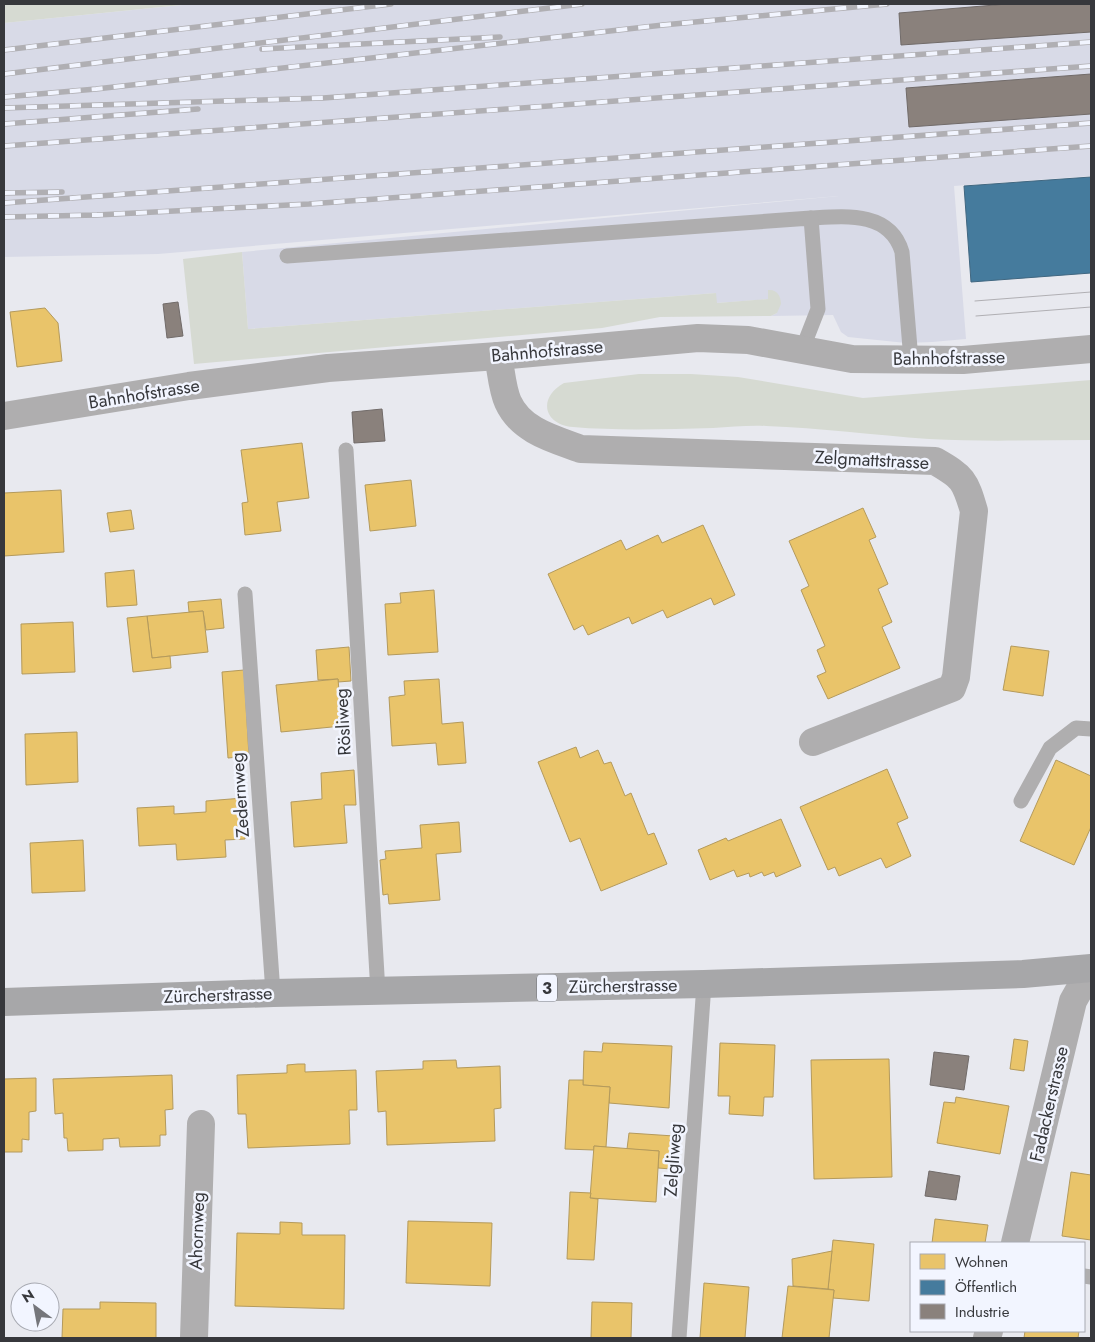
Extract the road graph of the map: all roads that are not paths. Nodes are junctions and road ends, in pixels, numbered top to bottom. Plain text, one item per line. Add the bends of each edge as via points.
1 (811, 218) junction
2 (287, 256) dead end
3 (1091, 349) edge
4 (802, 350) junction
5 (498, 356) junction
6 (911, 360) junction
7 (4, 416) edge
8 (346, 450) dead end
9 (245, 594) dead end
10 (1091, 729) edge
11 (814, 742) dead end
12 (1021, 800) dead end
13 (1091, 968) edge
14 (704, 984) junction
15 (378, 992) junction
16 (273, 994) junction
17 (4, 1002) edge
18 (201, 1124) dead end
19 (1015, 1242) edge
20 (194, 1338) edge
21 (679, 1338) edge

1 - 2 lane
1 - 4 lane via 818,308
1 - 6 lane via 861,218 886,227 899,241
3 - 6 street, Bahnhofstrasse via 963,360
4 - 5 street, Bahnhofstrasse via 748,340 698,338
4 - 6 street, Bahnhofstrasse via 852,359
5 - 7 street, Bahnhofstrasse via 328,368 189,386
5 - 11 street, Zelgmattstrasse via 508,402 518,416 538,433 581,449 935,461 956,473 968,488 974,511 956,677 952,688
8 - 15 lane, Rösliweg
9 - 16 lane, Zedernweg
10 - 12 lane via 1076,728 1050,748
13 - 14 main road, Zürcherstrasse / 3 via 1023,974
13 - 19 street, Fadackerstrasse via 1073,1001
14 - 15 main road, Zürcherstrasse / 3
14 - 21 lane, Zelgliweg
15 - 16 main road, Zürcherstrasse / 3
16 - 17 main road, Zürcherstrasse / 3
18 - 20 street, Ahornweg

